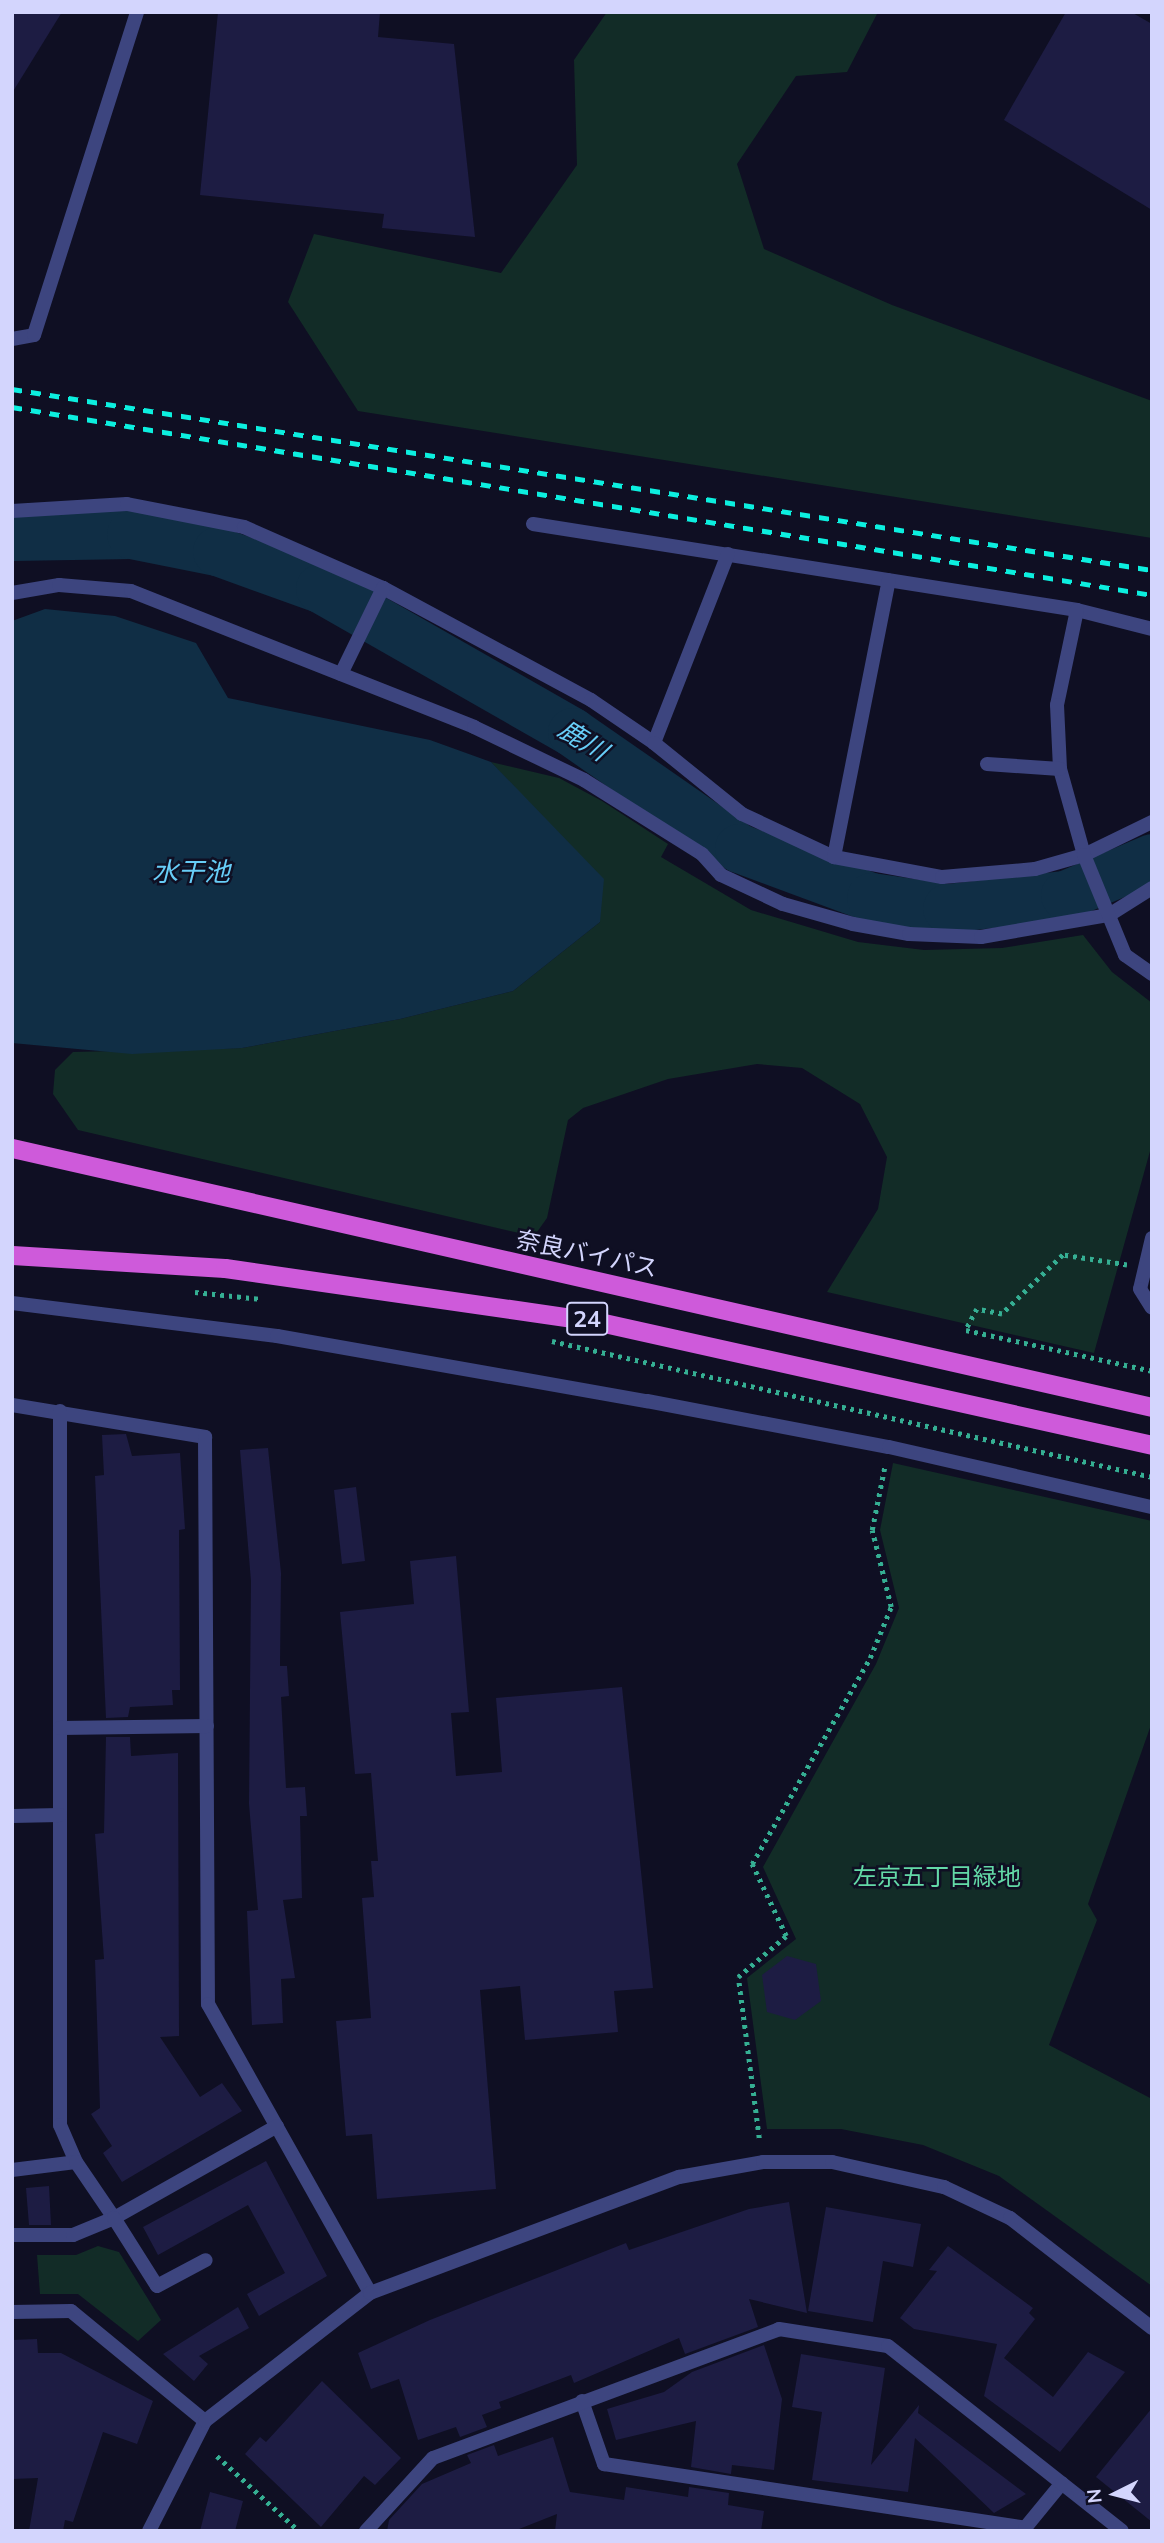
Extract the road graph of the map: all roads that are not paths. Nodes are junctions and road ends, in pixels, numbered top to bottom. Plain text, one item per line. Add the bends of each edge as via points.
1 (137, 12) edge
2 (12, 339) edge
3 (12, 511) edge
4 (533, 524) dead end
5 (728, 554) junction
6 (889, 580) junction
7 (383, 589) junction
8 (12, 593) edge
9 (1077, 610) junction
10 (1152, 629) edge
11 (341, 674) junction
12 (654, 743) junction
13 (987, 764) dead end
14 (1060, 769) junction
15 (1152, 822) edge
16 (834, 857) junction
17 (1087, 862) junction
18 (1152, 888) edge
19 (1109, 915) junction
20 (1152, 974) edge
21 (12, 1149) edge
22 (1152, 1238) edge
23 (12, 1255) edge
24 (12, 1303) edge
25 (1152, 1308) edge
26 (12, 1405) edge
27 (1152, 1407) edge
28 (61, 1411) junction
29 (1152, 1445) edge
30 (1152, 1507) edge
31 (206, 1726) junction
32 (60, 1728) junction
33 (60, 1815) junction
34 (12, 1816) edge
35 (277, 2126) junction
36 (76, 2162) junction
37 (12, 2170) edge
38 (114, 2218) junction
39 (12, 2235) edge
40 (206, 2260) dead end
41 (370, 2292) junction
42 (12, 2312) edge
43 (1152, 2328) edge
44 (582, 2401) junction
45 (205, 2421) junction
46 (1062, 2483) junction
47 (149, 2531) edge
48 (366, 2531) edge
49 (1122, 2531) edge

1 - 2 street via 34,335
3 - 7 street via 127,504 175,511 244,527
4 - 5 street
5 - 6 street
5 - 12 street
6 - 9 street
6 - 16 street
7 - 11 street
7 - 12 street via 591,700
8 - 11 street via 59,585 131,591
9 - 10 street
9 - 14 street via 1057,705
11 - 19 street via 583,780 702,854 721,875 783,904 909,934 981,937
12 - 16 street via 742,814
13 - 14 street
14 - 17 street
15 - 17 street
16 - 17 street via 942,877
17 - 19 street
18 - 19 street
19 - 20 street via 1125,955
21 - 27 highway, 奈良バイパス / 24
22 - 25 street via 1140,1289
23 - 29 highway, 24 via 225,1268 596,1321
24 - 30 street via 277,1336 889,1447
26 - 28 street
28 - 31 street via 205,1437
28 - 32 street
31 - 32 street
31 - 35 street via 208,2004
32 - 33 street
33 - 34 street
33 - 36 street via 60,2125
35 - 38 street
35 - 41 street
36 - 37 street
36 - 38 street
38 - 39 street via 73,2235
38 - 40 street via 156,2286
41 - 43 street via 679,2177 763,2162 832,2162 912,2176 1000,2213
41 - 45 street
42 - 45 street via 71,2311
44 - 46 street via 779,2329 888,2346
44 - 46 street via 604,2464 1025,2528
44 - 48 street via 433,2458
45 - 47 street
46 - 49 street

